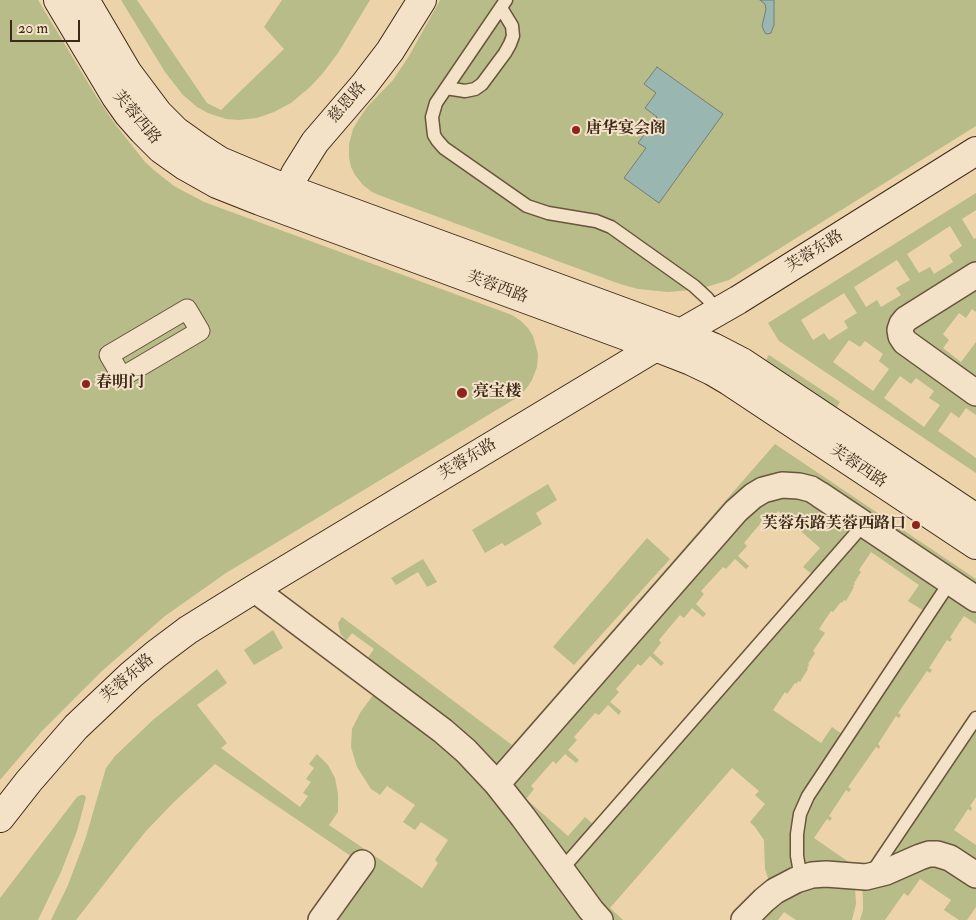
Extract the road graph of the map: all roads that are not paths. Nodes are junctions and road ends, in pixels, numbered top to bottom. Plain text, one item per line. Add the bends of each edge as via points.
1 (58, 0) edge
2 (85, 0) edge
3 (422, 0) edge
4 (504, 4) edge
5 (446, 88) junction
6 (976, 151) edge
7 (284, 199) junction
8 (976, 275) edge
9 (718, 312) junction
10 (681, 333) junction
11 (656, 347) junction
12 (976, 393) edge
13 (976, 518) edge
14 (864, 524) junction
15 (976, 546) edge
16 (950, 582) junction
17 (254, 588) junction
18 (976, 599) edge
19 (976, 718) edge
20 (497, 784) junction
21 (0, 818) edge
22 (362, 863) dead end
23 (562, 870) junction
24 (976, 875) edge
25 (869, 876) junction
26 (801, 878) junction
27 (321, 920) edge
28 (600, 920) edge
29 (744, 920) edge

1 - 7 main road, 芙蓉西路 via 124,109 161,149 217,184
2 - 7 main road, 芙蓉西路 via 128,73 176,131
3 - 7 main road, 慈恩路 via 364,85 315,142
4 - 5 lane
4 - 5 lane via 513,36 505,53 475,90
5 - 9 lane via 432,117 434,135 444,148 527,206 611,227 694,286
6 - 9 main road, 芙蓉东路
7 - 10 main road, 芙蓉西路
7 - 11 main road, 芙蓉西路
8 - 12 street via 906,319 900,330 905,342
9 - 10 main road, 芙蓉东路
10 - 11 main road, 芙蓉东路
10 - 13 main road, 芙蓉西路 via 742,362
11 - 15 main road, 芙蓉西路 via 729,381
11 - 17 main road, 芙蓉东路
14 - 16 street
14 - 20 street via 811,489 782,485 753,496 736,511
14 - 23 lane
16 - 18 street
16 - 26 lane via 808,796 800,814 797,834
17 - 20 street via 443,731
17 - 21 main road, 芙蓉东路 via 188,630 100,703
19 - 25 lane
20 - 23 street
22 - 27 street
23 - 28 street
24 - 25 street via 950,858 929,854
25 - 26 street via 826,874
26 - 29 street via 775,891

